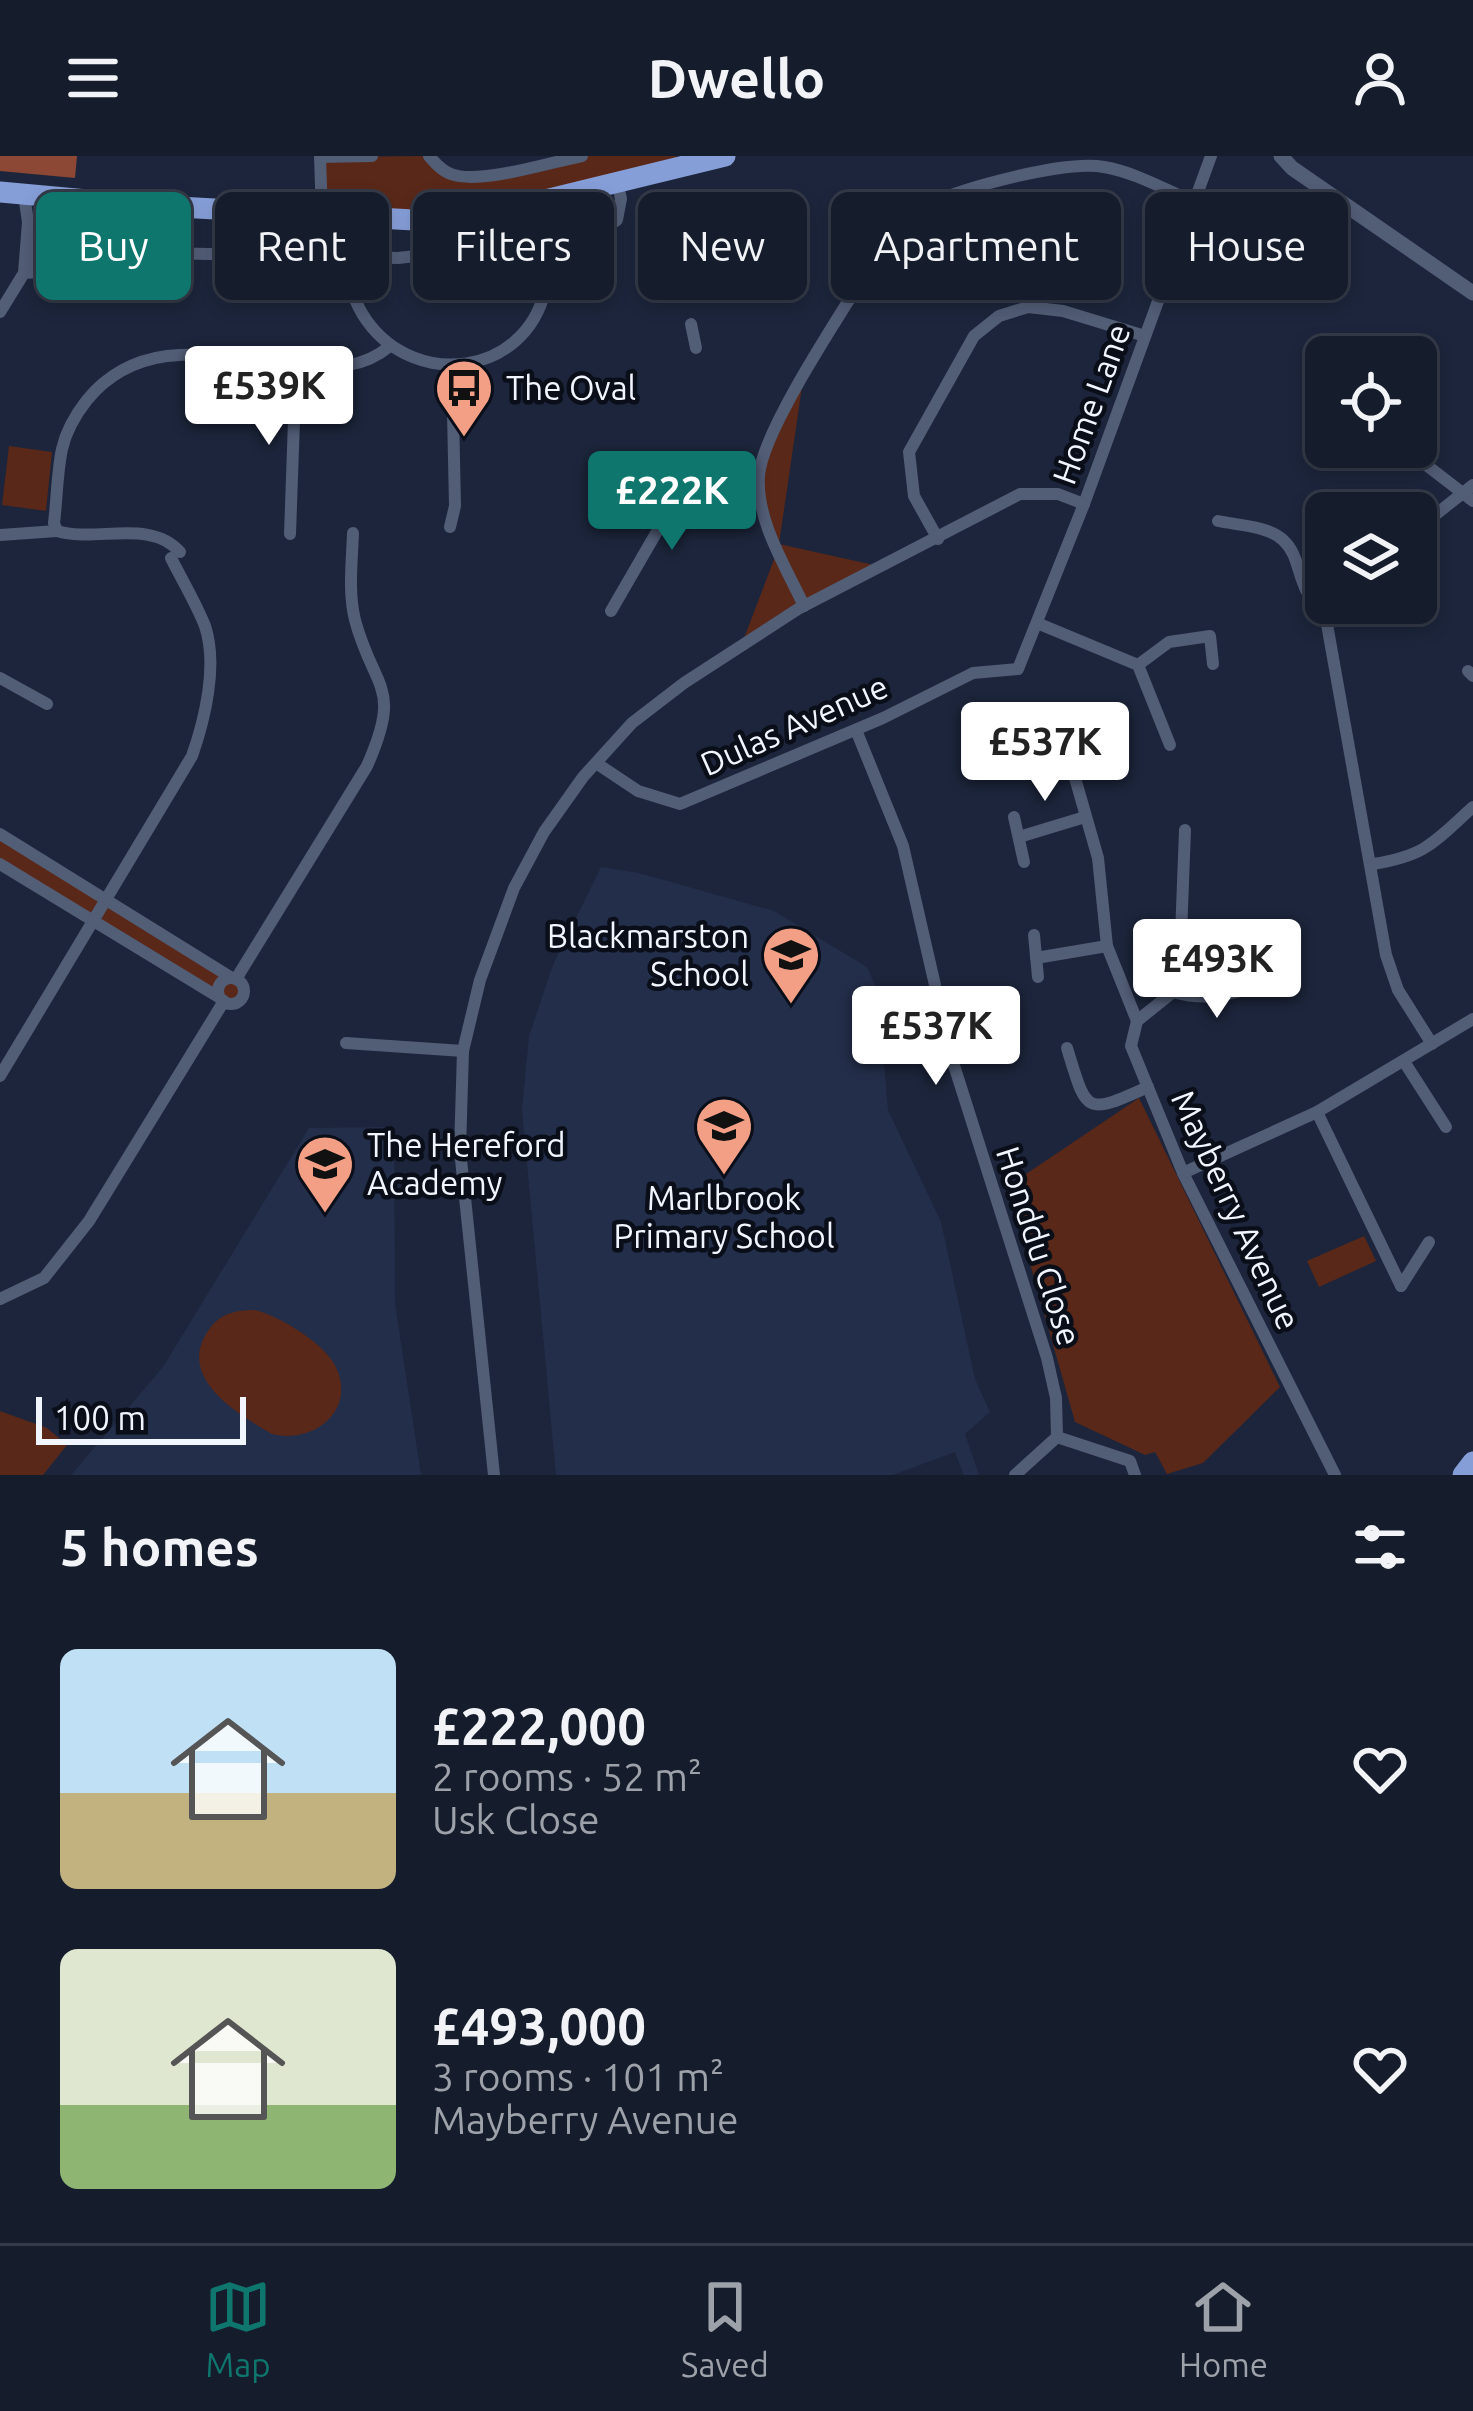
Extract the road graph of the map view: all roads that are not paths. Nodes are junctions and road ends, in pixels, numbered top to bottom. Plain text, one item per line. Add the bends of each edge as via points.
1 (320, 156) edge
2 (372, 156) edge
3 (429, 156) edge
4 (582, 156) edge
5 (725, 156) edge
6 (1211, 156) edge
7 (1270, 156) edge
8 (1286, 162) edge
9 (618, 184) junction
10 (0, 192) edge
11 (321, 192) edge
12 (1172, 192) edge
13 (1195, 192) edge
14 (24, 195) junction
15 (36, 196) edge
16 (389, 219) edge
17 (614, 222) edge
18 (36, 241) edge
19 (215, 256) edge
20 (24, 273) junction
21 (1473, 293) edge
22 (356, 300) edge
23 (541, 300) edge
24 (1157, 300) edge
25 (0, 312) edge
26 (691, 324) dead end
27 (1144, 337) junction
28 (391, 346) junction
29 (696, 348) dead end
30 (296, 364) junction
31 (452, 365) junction
32 (1434, 468) edge
33 (759, 475) junction
34 (1470, 493) edge
35 (1084, 504) junction
36 (1437, 516) edge
37 (1218, 521) dead end
38 (450, 527) dead end
39 (57, 531) junction
40 (353, 533) dead end
41 (290, 534) dead end
42 (0, 535) edge
43 (938, 539) junction
44 (1305, 591) edge
45 (803, 606) junction
46 (611, 610) dead end
47 (1037, 622) junction
48 (1330, 624) edge
49 (1214, 664) dead end
50 (1138, 665) junction
51 (1018, 669) joint
52 (0, 678) edge
53 (46, 704) dead end
54 (856, 730) junction
55 (1170, 746) dead end
56 (1033, 752) dead end
57 (596, 763) junction
58 (1473, 807) edge
59 (1014, 817) dead end
60 (1085, 817) junction
61 (1184, 830) dead end
62 (0, 834) edge
63 (1018, 837) junction
64 (1024, 862) dead end
65 (0, 864) edge
66 (1372, 864) junction
67 (106, 900) junction
68 (94, 921) junction
69 (1034, 935) dead end
70 (1106, 946) junction
71 (1036, 958) junction
72 (1038, 977) dead end
73 (234, 978) junction
74 (1258, 985) dead end
75 (1172, 992) junction
76 (222, 999) junction
77 (1473, 1018) edge
78 (1137, 1021) junction
79 (346, 1043) dead end
80 (1432, 1044) junction
81 (1067, 1048) dead end
82 (463, 1051) junction
83 (1405, 1063) junction
84 (0, 1076) edge
85 (1148, 1088) junction
86 (1317, 1112) junction
87 (1446, 1127) dead end
88 (1183, 1173) junction
89 (1429, 1243) dead end
90 (0, 1299) edge
91 (1057, 1437) junction
92 (1473, 1462) edge
93 (494, 1475) edge
94 (1016, 1475) edge
95 (1135, 1475) edge
96 (1335, 1475) edge
97 (1463, 1475) edge

1 - 2 street
1 - 11 street
3 - 4 street via 456,176
5 - 9 highway
6 - 13 street, Home Lane
7 - 8 street
8 - 21 street
9 - 16 highway via 468,215
9 - 17 street
10 - 14 highway
12 - 33 street via 1108,167 1060,167 916,212 862,280 784,412
14 - 15 highway
14 - 20 street
18 - 20 street
19 - 20 street via 114,252 56,272
20 - 25 street
22 - 28 street
23 - 31 street via 493,355
24 - 27 street, Home Lane
26 - 29 street
27 - 35 street, Home Lane
27 - 43 street via 1028,307 974,336 909,452 914,496
28 - 30 street via 355,366
28 - 31 street via 422,362
30 - 39 street via 175,354 121,368 90,395 68,432
30 - 41 street
31 - 38 street
32 - 34 street
33 - 45 street via 763,516
33 - 46 street via 692,471
34 - 36 street
35 - 43 street via 1020,494
35 - 47 street, Home Lane
37 - 44 street via 1282,540
39 - 42 street
39 - 67 street via 160,537 206,629 209,674 192,756
40 - 73 street via 353,612 382,682 382,730
43 - 45 street
45 - 57 street via 684,682
47 - 50 street
47 - 51 street, Home Lane
48 - 66 street
49 - 50 street via 1210,636 1169,642
50 - 55 street
51 - 54 street, Dulas Avenue via 973,673
52 - 53 street
54 - 57 street, Dulas Avenue via 680,804 638,791
54 - 91 street, Honddu Close via 903,846 952,1059 1047,1358
56 - 60 street, Mayberry Avenue via 1067,750
57 - 82 street via 514,888
58 - 66 street via 1424,852
59 - 63 street
60 - 63 street
60 - 70 street, Mayberry Avenue via 1099,857
61 - 75 street
62 - 67 street
63 - 64 street
65 - 68 street
66 - 80 street via 1391,972
67 - 68 street
67 - 73 street
68 - 76 street
68 - 84 street
69 - 71 street
70 - 71 street
70 - 78 street, Mayberry Avenue
71 - 72 street
73 - 76 street via 220,984
73 - 76 street via 242,999
74 - 75 street via 1223,997
75 - 78 street
76 - 90 street via 89,1221 44,1278
77 - 80 street
78 - 85 street, Mayberry Avenue via 1131,1046
79 - 82 street
80 - 83 street
81 - 85 street via 1088,1103 1111,1104
82 - 93 street via 460,1150
83 - 86 street
83 - 87 street
85 - 88 street, Mayberry Avenue
86 - 88 street
86 - 89 street via 1402,1286
88 - 96 street, Mayberry Avenue
91 - 94 street
91 - 95 street via 1130,1462
92 - 97 highway

